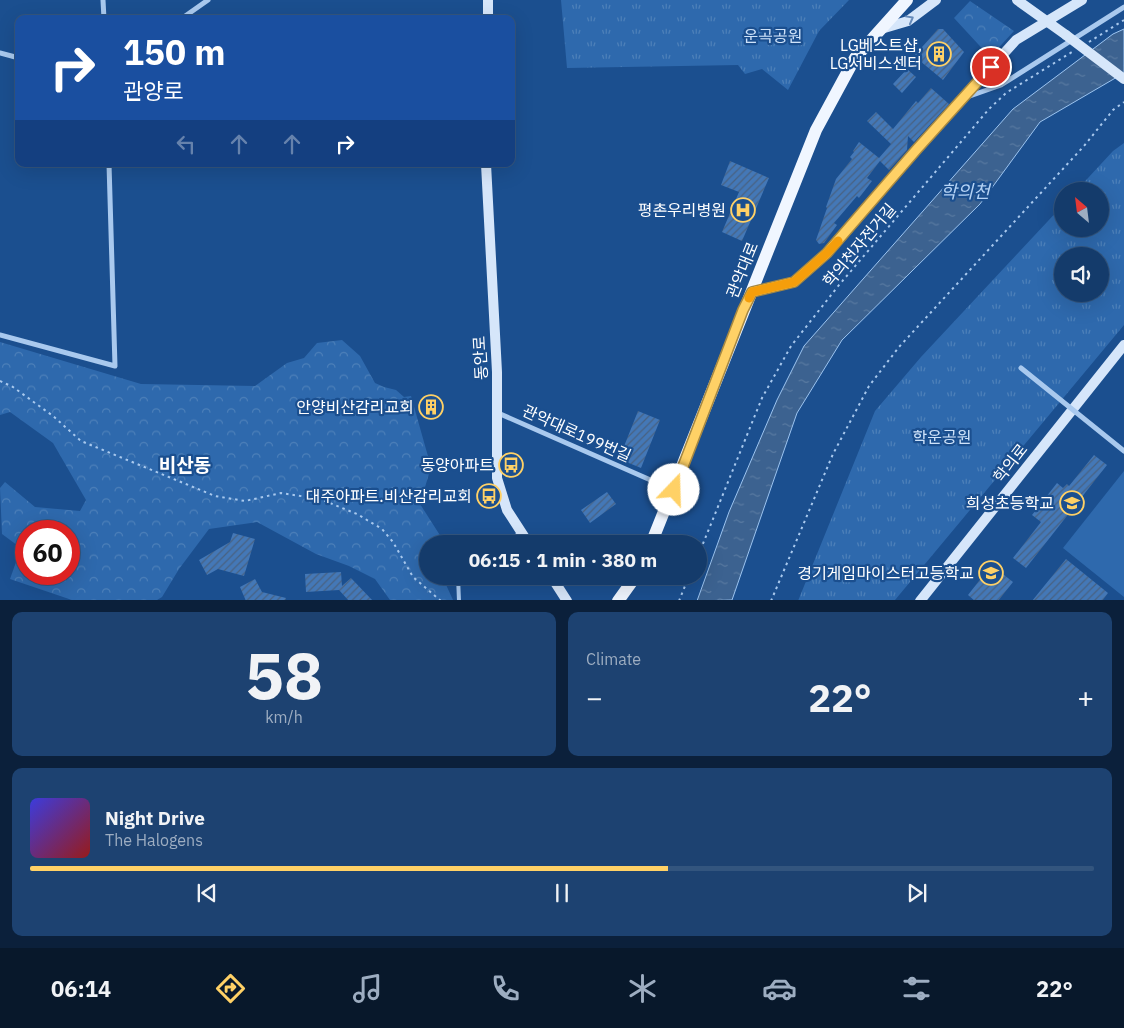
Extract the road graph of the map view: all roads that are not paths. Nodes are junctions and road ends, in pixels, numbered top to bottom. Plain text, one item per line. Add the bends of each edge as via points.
1 (104, 0) edge
2 (208, 0) edge
3 (488, 0) edge
4 (907, 0) edge
5 (936, 0) edge
6 (1017, 0) edge
7 (1082, 0) edge
8 (1124, 7) edge
9 (104, 15) edge
10 (186, 15) edge
11 (488, 15) edge
12 (1047, 20) junction
13 (881, 29) junction
14 (0, 53) edge
15 (15, 57) edge
16 (1124, 79) edge
17 (962, 100) junction
18 (109, 167) edge
19 (486, 167) edge
20 (752, 292) junction
21 (0, 335) edge
22 (1124, 346) edge
23 (1021, 368) dead end
24 (498, 413) junction
25 (1124, 451) edge
26 (674, 490) junction
27 (521, 532) junction
28 (517, 535) edge
29 (523, 535) edge
30 (655, 535) edge
31 (458, 585) edge
32 (557, 585) edge
33 (629, 585) edge
34 (459, 600) edge
35 (567, 600) edge
36 (618, 600) edge
37 (920, 600) edge

1 - 9 street
2 - 10 street
3 - 11 street
4 - 13 main road, 관악대로
13 -> 5 street via 908,21
6 - 12 street
7 - 12 street
8 - 17 street via 1001,85
12 - 16 street, bridge
12 - 17 street via 1016,40
13 - 20 main road, 관악대로 via 855,58 816,130
14 - 15 street
17 - 20 street via 827,253 794,282
18 - 21 street via 115,366
19 - 24 street, 동안로
20 - 26 main road, 관악대로
22 - 37 street, 학의로
23 - 25 street, bridge
24 - 26 street, 관악대로199번길
24 - 27 street, 동안로 via 497,478 507,510
26 - 30 main road, 관악대로
27 - 28 lane
27 - 29 street, 동안로
31 - 34 lane
32 - 35 street
33 - 36 main road

